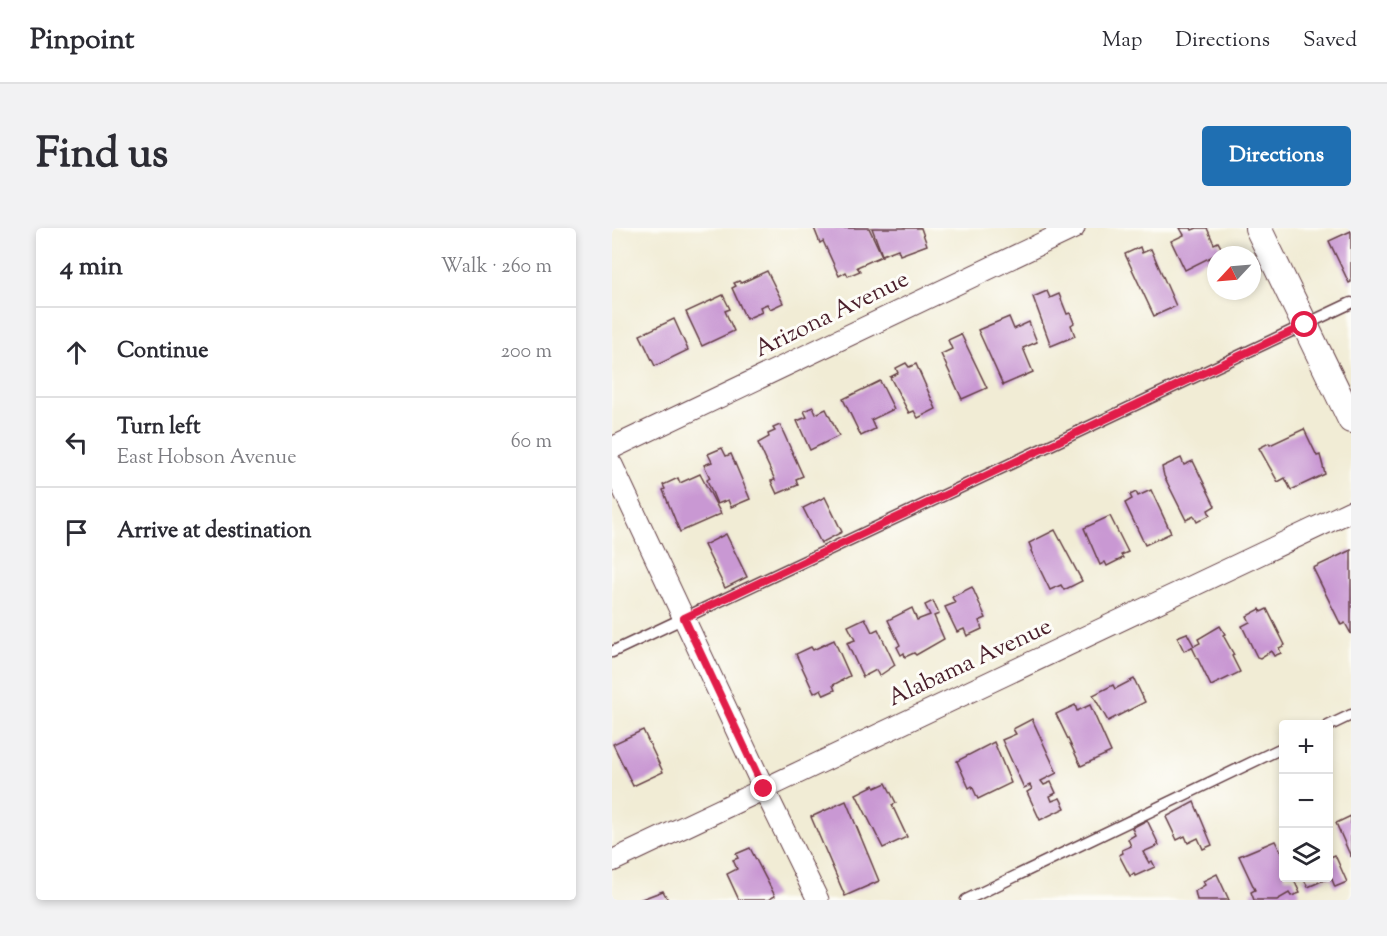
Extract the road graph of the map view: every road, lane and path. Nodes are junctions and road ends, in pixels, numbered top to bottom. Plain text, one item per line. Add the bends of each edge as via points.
1 (1074, 228) edge
2 (1258, 228) edge
3 (1351, 303) edge
4 (1305, 325) junction
5 (1351, 420) edge
6 (612, 448) edge
7 (612, 465) edge
8 (1351, 511) edge
9 (684, 618) junction
10 (612, 652) edge
11 (1351, 715) edge
12 (1333, 724) edge
13 (1279, 749) edge
14 (764, 789) junction
15 (612, 861) edge
16 (818, 900) edge
17 (966, 900) edge

1 - 6 street, Arizona Avenue
2 - 4 street
3 - 4 lane
4 - 5 street
4 - 9 lane
7 - 9 street
8 - 14 street, Alabama Avenue
9 - 10 lane
9 - 14 street
11 - 12 lane
13 - 17 lane
14 - 15 street, Alabama Avenue
14 - 16 street

